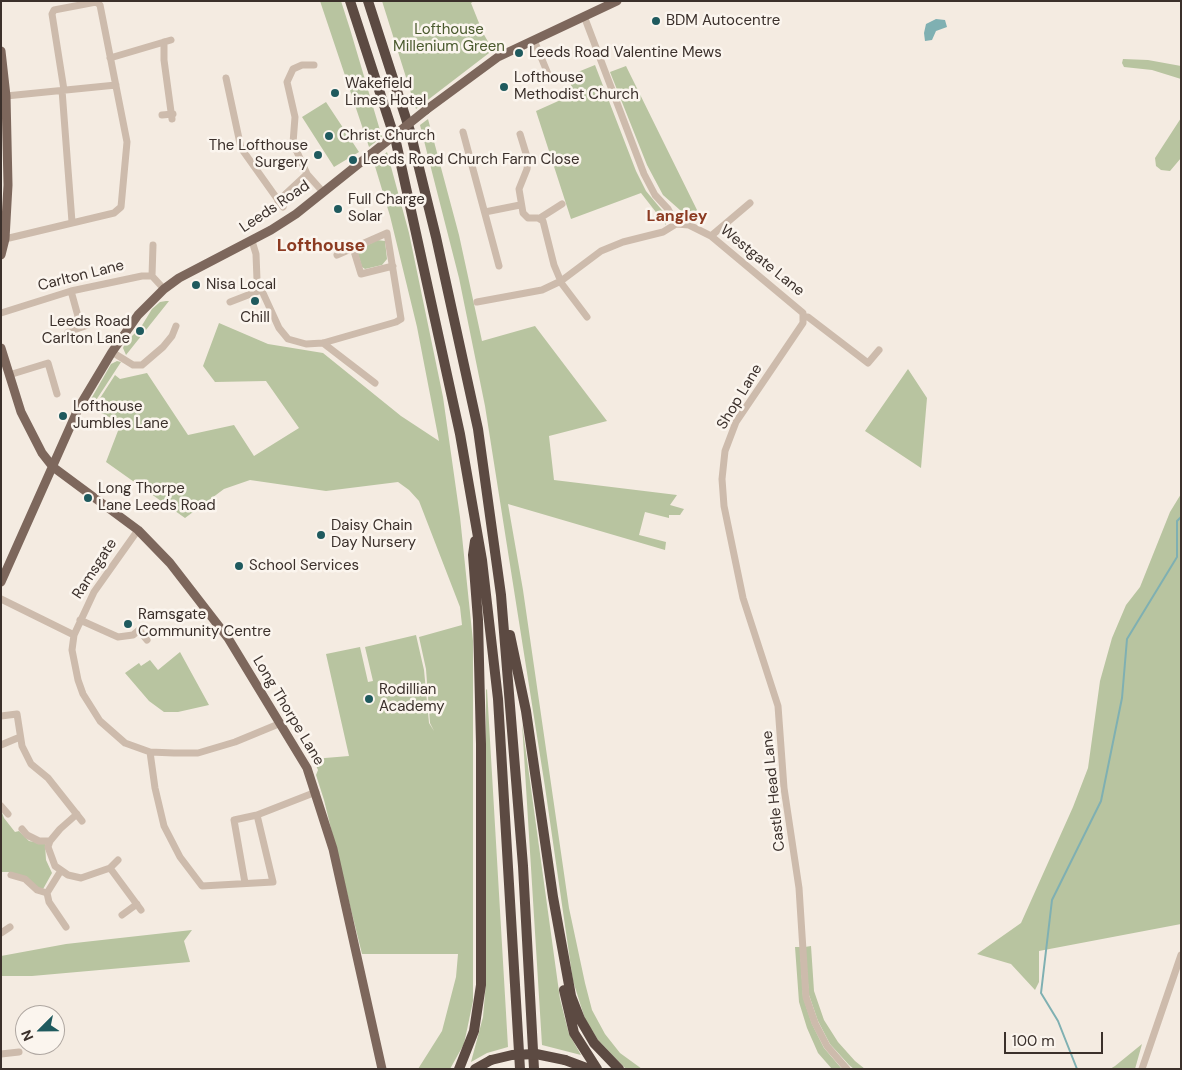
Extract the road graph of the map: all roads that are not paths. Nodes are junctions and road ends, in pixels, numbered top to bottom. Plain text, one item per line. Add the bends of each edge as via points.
1 (350, 1) edge
2 (368, 1) edge
3 (617, 1) edge
4 (584, 16) junction
5 (534, 40) junction
6 (1, 51) edge
7 (110, 58) junction
8 (314, 66) dead end
9 (548, 74) dead end
10 (226, 78) dead end
11 (116, 85) junction
12 (63, 90) junction
13 (6, 96) junction
14 (162, 115) dead end
15 (463, 132) dead end
16 (520, 134) dead end
17 (308, 174) junction
18 (5, 185) edge
19 (323, 192) junction
20 (750, 203) dead end
21 (562, 204) dead end
22 (520, 205) junction
23 (485, 212) junction
24 (540, 218) junction
25 (72, 222) junction
26 (676, 224) junction
27 (711, 236) junction
28 (5, 239) junction
29 (252, 241) junction
30 (154, 245) dead end
31 (353, 248) junction
32 (1, 255) edge
33 (337, 255) dead end
34 (393, 266) junction
35 (499, 266) dead end
36 (152, 276) junction
37 (561, 281) junction
38 (164, 289) junction
39 (261, 290) junction
40 (72, 291) junction
41 (230, 302) dead end
42 (477, 302) dead end
43 (1, 313) edge
44 (802, 314) junction
45 (588, 316) dead end
46 (176, 326) dead end
47 (68, 332) dead end
48 (323, 344) junction
49 (1, 348) edge
50 (879, 350) dead end
51 (112, 352) junction
52 (9, 375) junction
53 (375, 383) dead end
54 (57, 394) dead end
55 (53, 467) junction
56 (724, 506) joint
57 (138, 530) junction
58 (476, 533) junction
59 (1, 582) edge
60 (501, 595) junction
61 (1, 599) edge
62 (80, 620) junction
63 (74, 634) junction
64 (147, 640) dead end
65 (1, 716) edge
66 (281, 724) junction
67 (20, 737) junction
68 (1, 745) edge
69 (150, 752) junction
70 (316, 792) junction
71 (1, 806) edge
72 (8, 814) dead end
73 (77, 814) junction
74 (257, 815) junction
75 (82, 821) dead end
76 (22, 829) dead end
77 (50, 841) junction
78 (118, 860) dead end
79 (110, 868) junction
80 (60, 872) junction
81 (11, 875) dead end
82 (245, 884) junction
83 (47, 893) junction
84 (553, 898) junction
85 (122, 915) dead end
86 (10, 927) dead end
87 (66, 927) dead end
88 (1, 933) edge
89 (1181, 955) edge
90 (469, 1045) junction
91 (15, 1052) edge
92 (1, 1054) edge
93 (382, 1069) edge
94 (453, 1069) edge
95 (459, 1069) edge
96 (475, 1069) edge
97 (520, 1069) edge
98 (534, 1069) edge
99 (589, 1069) edge
100 (597, 1069) edge
101 (619, 1069) edge
102 (847, 1069) edge
103 (1142, 1069) edge

1 - 58 highway via 396,142 458,424
2 - 60 highway via 410,132 440,255 478,429
3 - 4 main road, Leeds Road
4 - 5 main road, Leeds Road
4 - 26 street via 644,174
5 - 9 street
5 - 19 main road, Leeds Road, bridge via 498,57
6 - 13 main road
7 - 11 street
7 - 12 street via 100,5 96,2 54,10
7 - 14 street via 168,41 166,76 172,116
8 - 17 street via 302,65 293,70 287,82 295,117 293,143
10 - 17 street via 231,86 241,148 280,204
11 - 12 street
11 - 25 street via 127,142 121,207 114,213
12 - 13 street
12 - 25 street
13 - 18 main road
15 - 23 street
16 - 22 street via 528,160 519,189
17 - 19 street
18 - 28 main road
19 - 29 main road, Leeds Road via 296,214
20 - 27 street
21 - 24 street
22 - 23 street
22 - 24 street via 526,217
23 - 35 street
24 - 37 street
25 - 28 street
26 - 27 street, Westgate Lane via 689,225
26 - 37 street via 663,232 601,251
27 - 44 street, Westgate Lane
28 - 32 main road
29 - 38 main road, Leeds Road via 191,270
29 - 39 street
30 - 36 street
31 - 33 street
31 - 34 street via 361,274
31 - 34 street via 386,233
34 - 48 street via 402,314 400,320
36 - 38 street
36 - 40 street, Carlton Lane
37 - 42 street via 542,290
37 - 45 street
38 - 51 main road, Leeds Road via 138,315
39 - 41 street
39 - 48 street via 278,328 288,339
40 - 43 street, Carlton Lane
40 - 47 street via 84,326
44 - 50 street, Westgate Lane via 868,363
44 - 56 street, Shop Lane via 803,323 736,422 725,450
46 - 51 street via 167,342 142,365 133,366
48 - 53 street
49 - 52 main road, Long Thorpe Lane
51 - 55 main road, Leeds Road via 79,407
52 - 54 street via 48,363
52 - 55 main road, Long Thorpe Lane via 32,436
55 - 57 main road, Long Thorpe Lane
55 - 59 main road, Leeds Road
56 - 102 street, Castle Head Lane via 743,598 778,706 784,788 800,888 806,997 828,1046
57 - 62 street, Ramsgate via 94,592
57 - 66 main road, Long Thorpe Lane via 170,563 219,626
58 - 90 highway via 473,555 481,744 481,985
58 - 97 highway via 498,699
60 - 84 highway via 526,711
60 - 98 highway
61 - 63 street
62 - 63 street, Ramsgate
62 - 64 street via 118,637 126,637 139,630
63 - 69 street, Ramsgate via 74,664 91,708 112,734 125,743
65 - 67 street via 17,714
66 - 69 street, Ramsgate via 198,753
66 - 70 main road, Long Thorpe Lane via 307,768
67 - 68 street
67 - 73 street via 31,764 48,778
69 - 82 street via 154,788 164,826 180,857 202,886
70 - 74 street
70 - 93 main road, Long Thorpe Lane via 333,849
71 - 72 street
73 - 75 street
73 - 77 street
74 - 82 street via 234,820
74 - 82 street via 273,882
76 - 77 street via 39,842
77 - 80 street via 51,859
78 - 79 street
79 - 80 street via 80,878
79 - 85 street via 139,907
80 - 83 street
81 - 83 street via 25,879 37,890
83 - 87 street via 49,902
84 - 100 highway via 559,962 569,1016 578,1042
84 - 101 highway via 567,979 580,1019 594,1043
86 - 88 street
89 - 103 street
90 - 94 highway
90 - 95 highway
91 - 92 street
96 - 99 highway, bridge via 491,1060 536,1054

